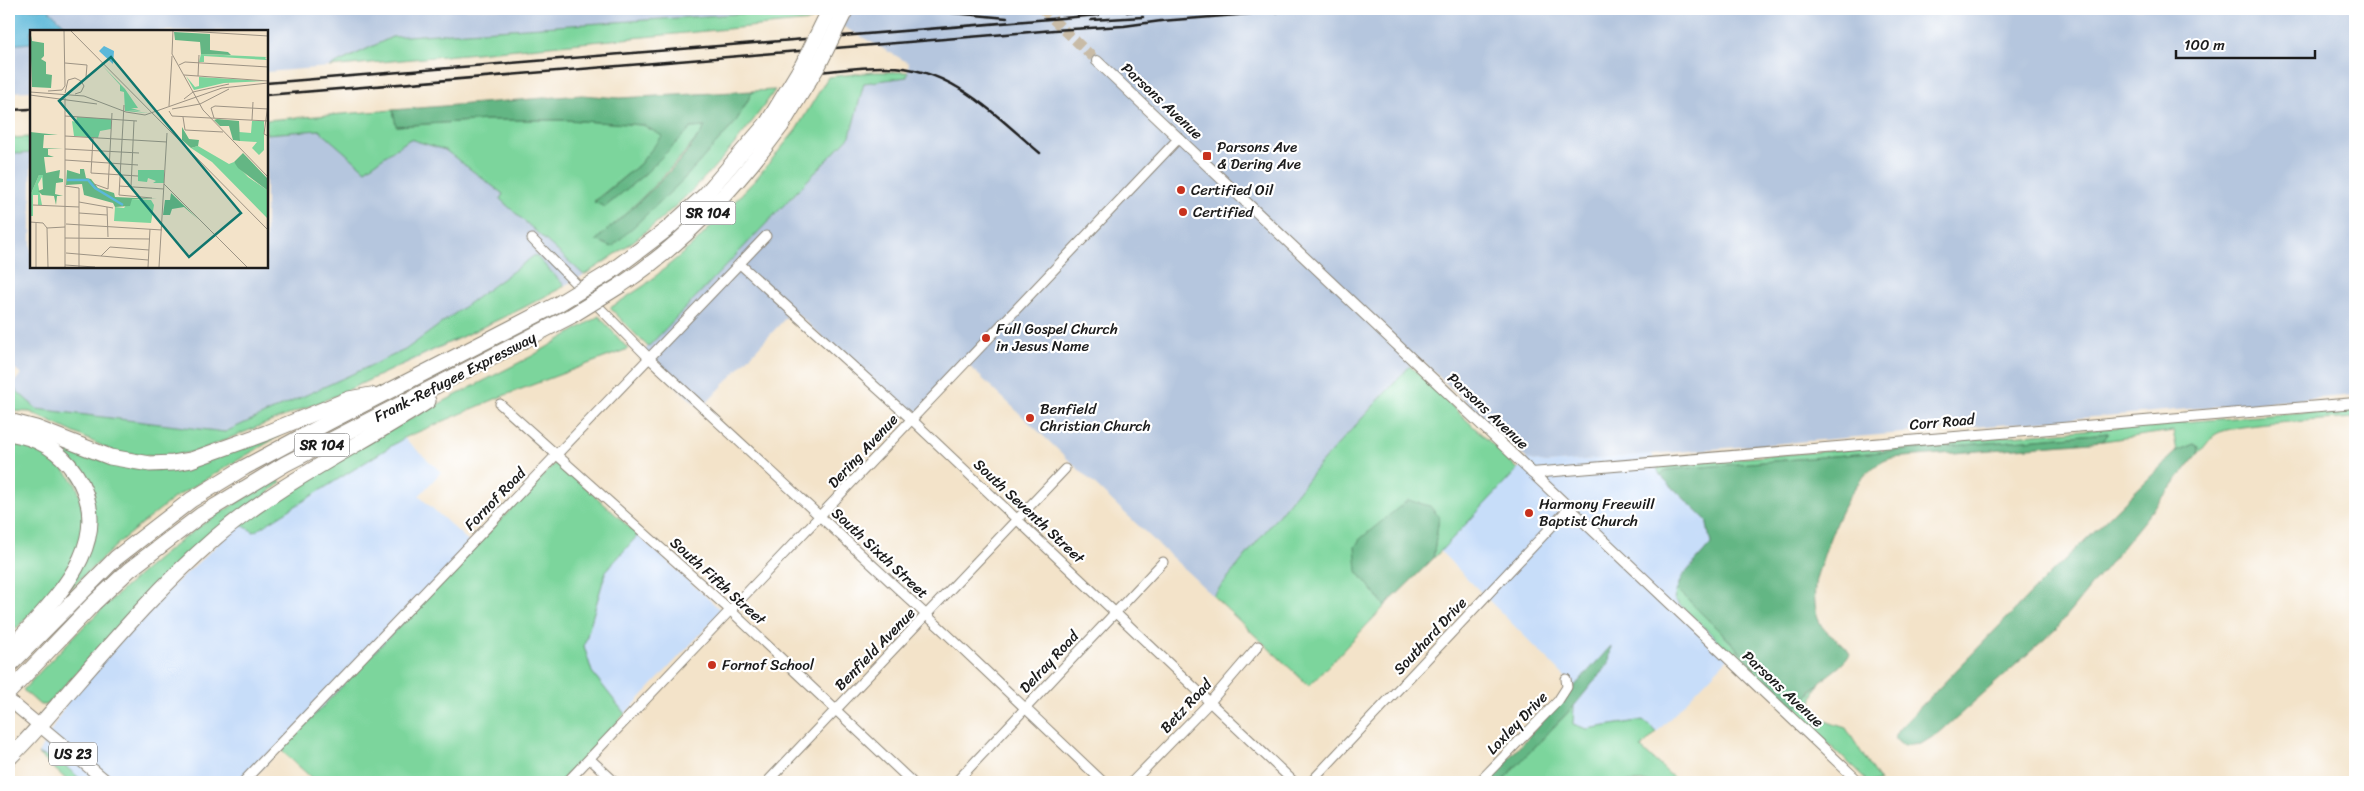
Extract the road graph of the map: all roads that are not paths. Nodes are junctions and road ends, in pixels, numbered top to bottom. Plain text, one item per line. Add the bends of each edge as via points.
1 (830, 9) edge
2 (846, 9) edge
3 (1097, 61) tunnel mouth
4 (774, 124) junction
5 (1179, 138) junction
6 (766, 236) dead end
7 (532, 239) dead end
8 (740, 264) junction
9 (649, 358) junction
10 (487, 361) junction
11 (387, 392) junction
12 (2355, 403) edge
13 (500, 404) dead end
14 (911, 420) junction
15 (9, 421) edge
16 (9, 433) edge
17 (558, 454) junction
18 (1064, 469) dead end
19 (1532, 473) junction
20 (1569, 508) junction
21 (820, 516) junction
22 (1018, 519) junction
23 (1163, 562) dead end
24 (730, 610) junction
25 (1115, 613) junction
26 (926, 615) junction
27 (1258, 646) dead end
28 (9, 650) edge
29 (9, 666) edge
30 (1566, 679) dead end
31 (9, 692) edge
32 (9, 700) edge
33 (1210, 702) junction
34 (1025, 708) junction
35 (836, 710) junction
36 (40, 725) junction
37 (9, 758) edge
38 (590, 759) junction
39 (107, 782) edge
40 (243, 782) edge
41 (567, 782) edge
42 (615, 782) edge
43 (768, 782) edge
44 (912, 782) edge
45 (956, 782) edge
46 (1103, 782) edge
47 (1132, 782) edge
48 (1294, 782) edge
49 (1311, 782) edge
50 (1479, 782) edge
51 (1859, 782) edge

1 - 4 highway, Frank-Refugee Expressway / SR 104, bridge
2 - 4 highway, Frank-Refugee Expressway / SR 104, bridge via 819,64
3 - 5 street, Parsons Avenue
4 - 10 highway, Frank-Refugee Expressway / SR 104, bridge via 748,170 673,247 571,316
4 - 11 highway, Frank-Refugee Expressway / SR 104, bridge via 705,195 666,230 609,273 558,304
5 - 14 street, Dering Avenue
5 - 19 street, Parsons Avenue
6 - 8 street, Fornof Road
7 - 9 street, South Sixth Street
8 - 9 street, Fornof Road
8 - 14 street, South Seventh Street
9 - 17 street, Fornof Road
9 - 21 street, South Sixth Street
10 - 31 highway, Frank-Refugee Expressway / SR 104 via 285,464 201,515 129,570
10 - 36 highway via 392,425 294,480 232,524 148,602
11 - 15 highway via 349,399 266,433 173,463 150,464 110,457
11 - 29 highway, Frank-Refugee Expressway / SR 104 via 245,467 171,514 109,565
12 - 19 street, Corr Road
13 - 17 street, South Fifth Street
14 - 21 street, Dering Avenue
14 - 22 street, South Seventh Street
16 - 28 highway via 40,442 59,455 79,480 90,519 85,547 73,574
17 - 24 street, South Fifth Street
17 - 40 street, Fornof Road
18 - 22 street, Benfield Avenue
19 - 20 street, Parsons Avenue
20 - 49 street, Southard Drive
20 - 51 street, Parsons Avenue
21 - 24 street, Dering Avenue
21 - 26 street, South Sixth Street
22 - 25 street, South Seventh Street
22 - 26 street, Benfield Avenue
23 - 25 street, Delray Road
24 - 35 street, South Fifth Street
24 - 38 street, Dering Avenue
25 - 33 street, South Seventh Street
25 - 34 street, Delray Road
26 - 34 street, South Sixth Street
26 - 35 street, Benfield Avenue
27 - 33 street, Betz Road
30 - 50 street, Loxley Drive via 1563,694
32 - 36 main road, US 23
33 - 47 street, Betz Road
33 - 48 street, South Seventh Street
34 - 45 street, Delray Road
34 - 46 street, South Sixth Street
35 - 43 street, Benfield Avenue
35 - 44 street, South Fifth Street
36 - 37 highway
36 - 39 main road, US 23
38 - 41 street, Dering Avenue
38 - 42 street

